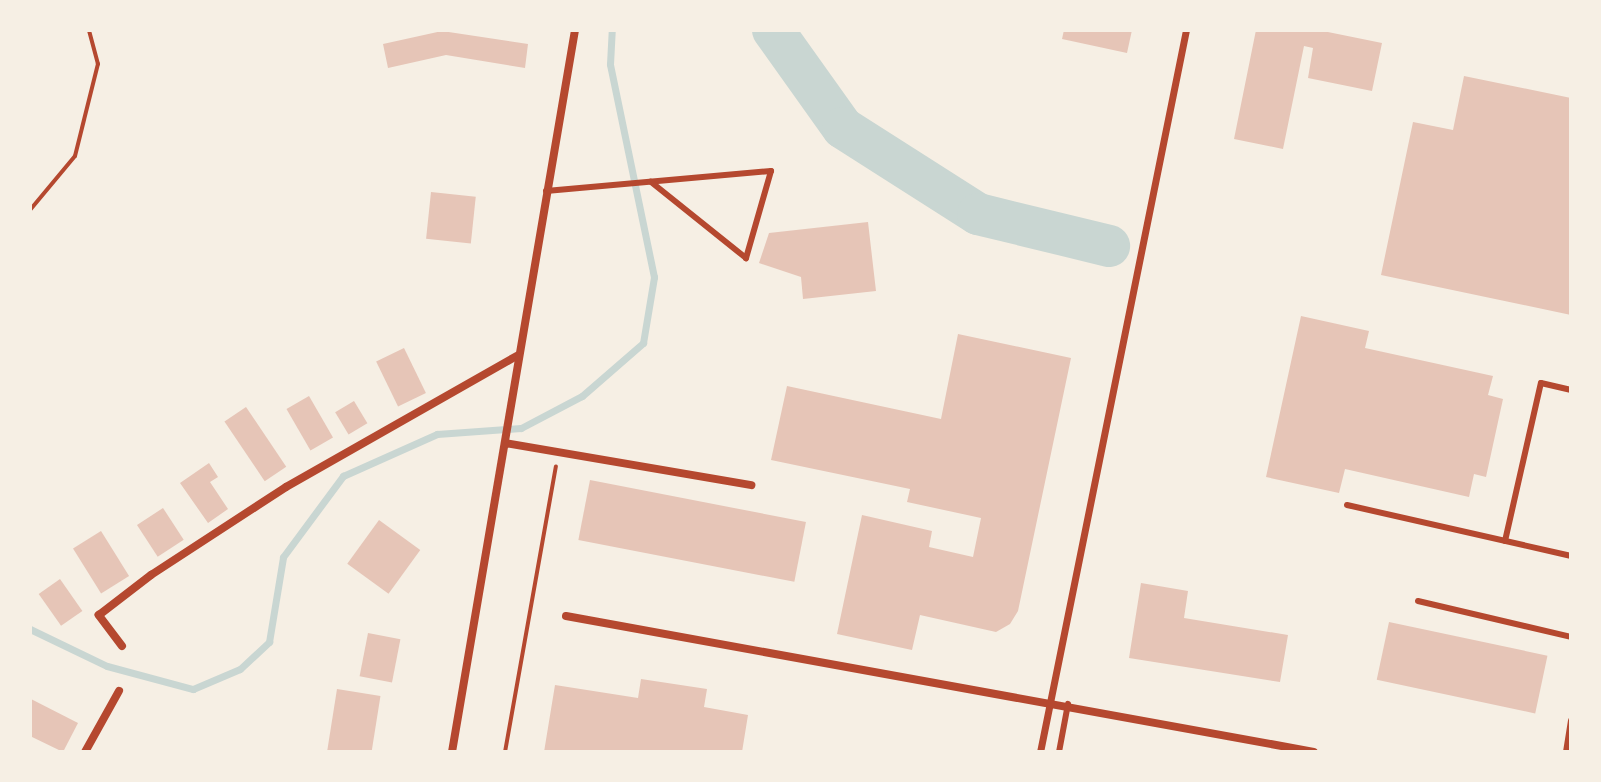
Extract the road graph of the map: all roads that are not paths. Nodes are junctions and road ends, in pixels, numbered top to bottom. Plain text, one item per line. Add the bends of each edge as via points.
1 (575, 30) edge
2 (1186, 30) edge
3 (651, 182) junction
4 (546, 191) junction
5 (517, 356) junction
6 (1571, 390) edge
7 (505, 443) junction
8 (751, 485) dead end
9 (1347, 505) dead end
10 (1505, 541) junction
11 (1571, 556) edge
12 (1418, 601) dead end
13 (566, 616) dead end
14 (1571, 637) edge
15 (122, 646) dead end
16 (119, 691) dead end
17 (1051, 700) junction
18 (1068, 704) junction
19 (1571, 720) edge
20 (85, 752) edge
21 (452, 752) edge
22 (1040, 752) edge
23 (1059, 752) edge
24 (1314, 752) edge
25 (1566, 752) edge

1 - 4 street
2 - 17 street
3 - 3 lane via 771,171 746,258 699,220
3 - 4 lane
4 - 5 street
5 - 7 street
5 - 15 street via 286,487 151,575 99,615
6 - 10 lane via 1541,383
7 - 8 street
7 - 21 street
9 - 10 lane
10 - 11 lane
12 - 14 lane
13 - 17 street
16 - 20 street
17 - 18 street
17 - 22 street
18 - 23 lane
18 - 24 street
19 - 25 lane

